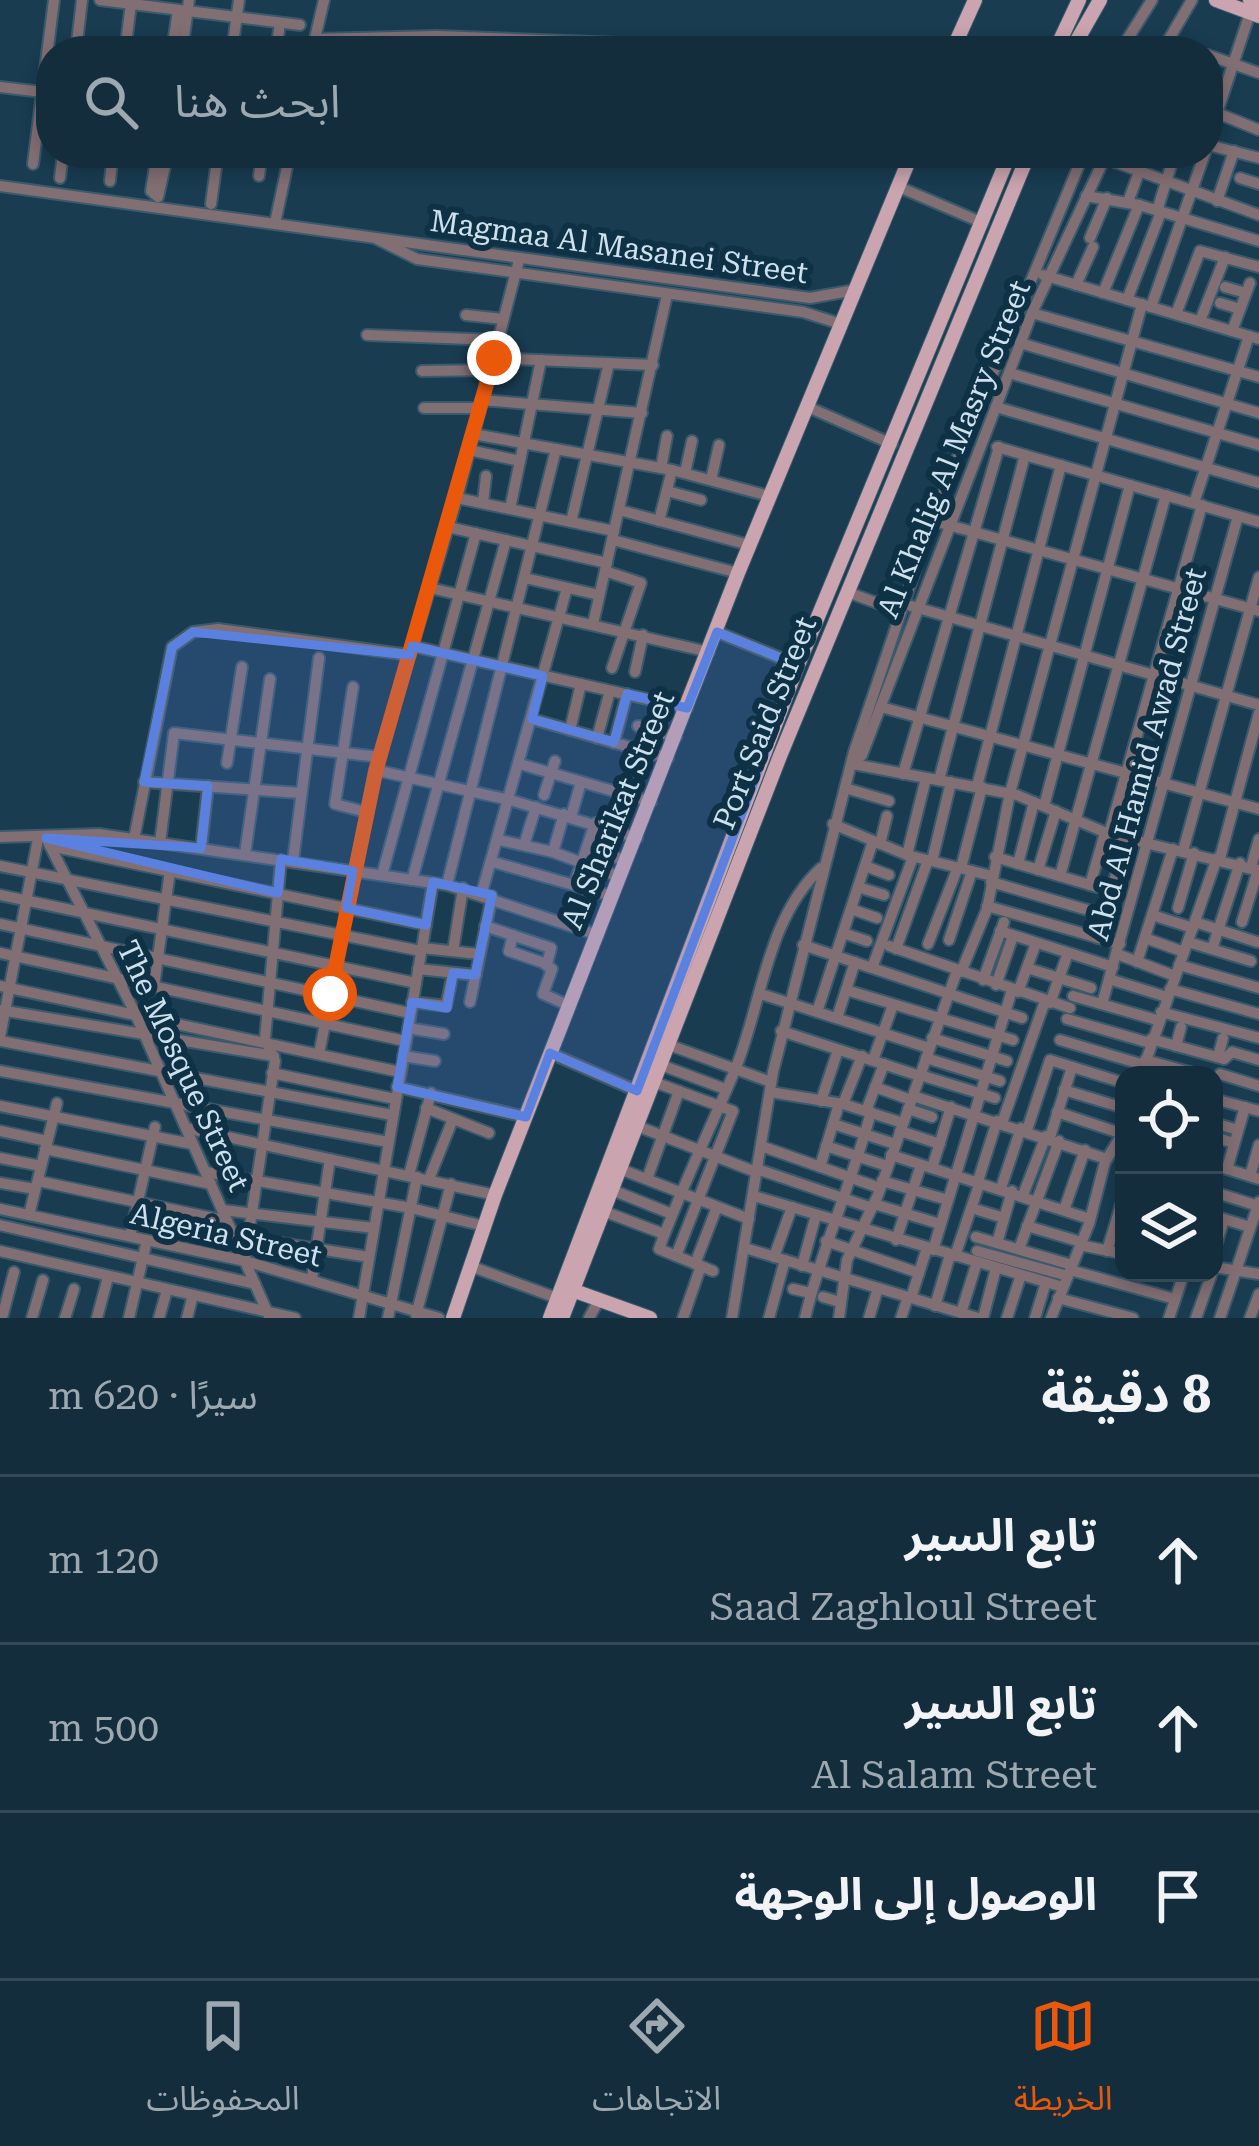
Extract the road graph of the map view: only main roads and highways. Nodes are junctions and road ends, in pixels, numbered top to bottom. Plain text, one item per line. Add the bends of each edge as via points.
1 (975, 0) edge
2 (1078, 0) edge
3 (1100, 0) edge
4 (1216, 0) edge
5 (1255, 8) edge
6 (959, 36) edge
7 (1062, 36) edge
8 (1080, 36) edge
9 (906, 168) edge
10 (1004, 168) edge
11 (1023, 168) edge
12 (678, 976) junction
13 (696, 979) junction
14 (670, 997) junction
15 (688, 999) junction
16 (572, 1290) junction
17 (607, 1308) edge
18 (453, 1318) edge
19 (550, 1318) edge
20 (562, 1318) edge
21 (650, 1318) edge

1 - 6 main road
2 - 7 main road
3 - 8 main road
4 - 5 main road
9 - 18 main road, Al Sharikat Street via 749,545
10 - 12 main road, Port Said Street
11 - 13 main road, Port Said Street
12 - 13 main road
12 - 14 main road, Port Said Street
13 - 15 main road, Port Said Street
14 - 15 main road
14 - 19 main road, Port Said Street
15 - 16 main road, Port Said Street
16 - 17 main road
16 - 20 main road, Port Said Street
17 - 21 main road

